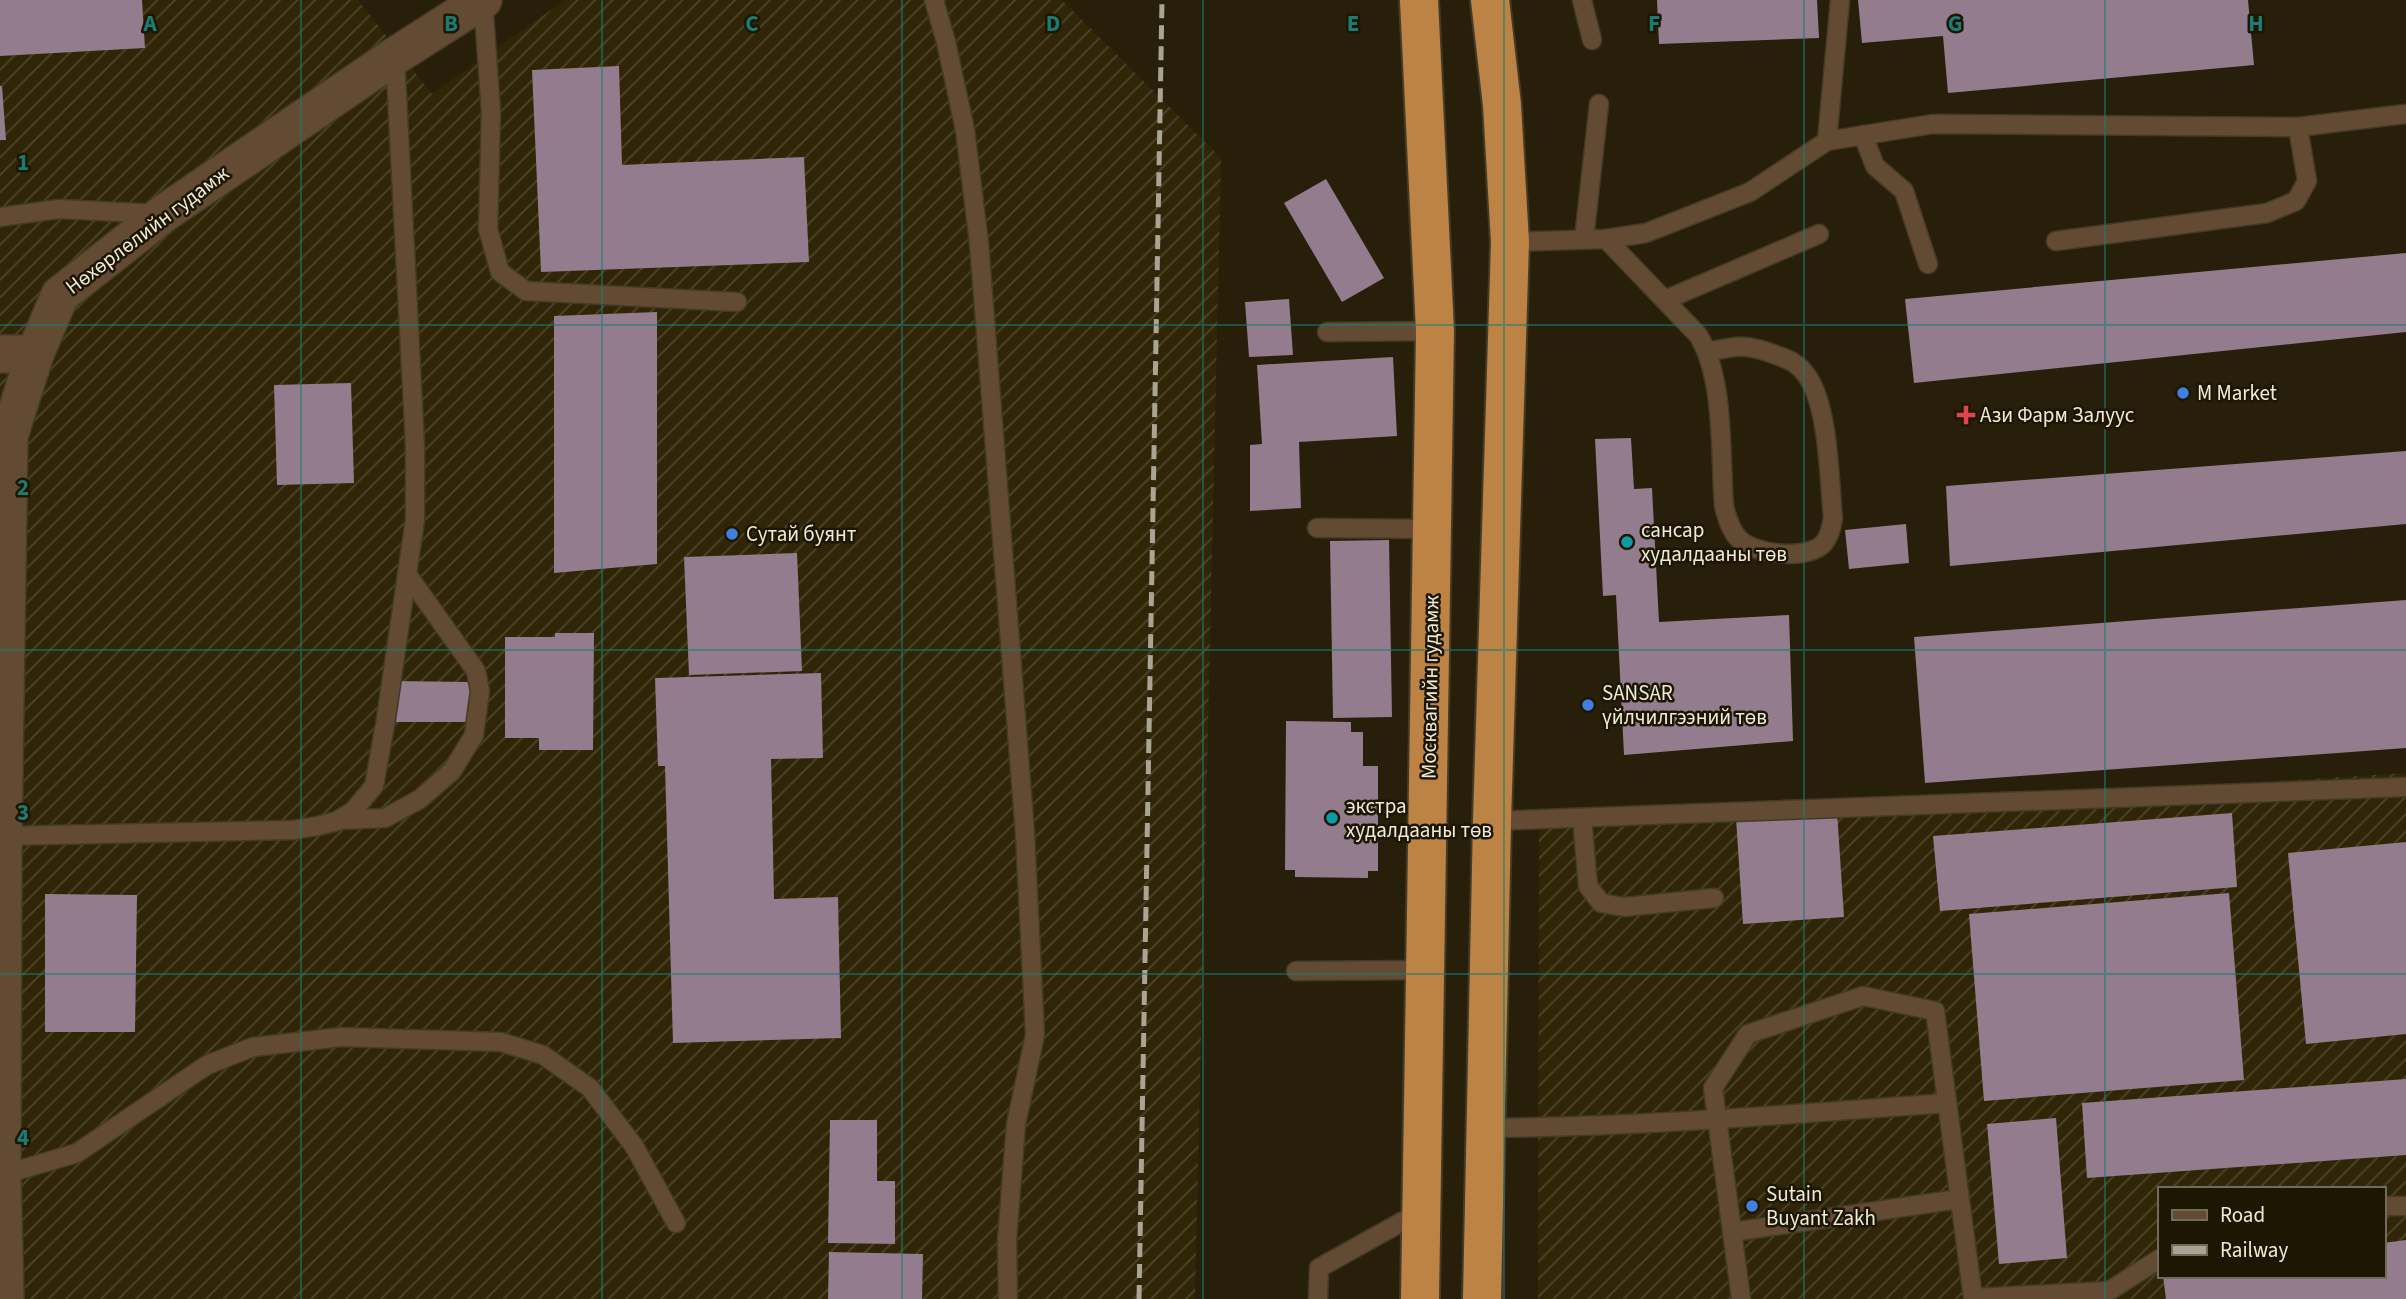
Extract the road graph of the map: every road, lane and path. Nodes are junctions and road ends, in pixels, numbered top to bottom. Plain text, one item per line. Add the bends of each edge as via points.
1 (483, 0) edge
2 (934, 0) edge
3 (1419, 0) edge
4 (1490, 0) edge
5 (1582, 0) edge
6 (1840, 0) edge
7 (1592, 40) dead end
8 (395, 56) junction
9 (1599, 104) dead end
10 (2406, 114) edge
11 (2298, 127) junction
12 (1863, 135) junction
13 (1827, 141) junction
14 (163, 214) junction
15 (0, 217) edge
16 (1819, 234) dead end
17 (1584, 239) junction
18 (1606, 239) junction
19 (2056, 241) dead end
20 (1510, 242) junction
21 (1928, 264) dead end
22 (1665, 300) junction
23 (737, 302) dead end
24 (1435, 331) junction
25 (1327, 332) dead end
26 (1708, 352) junction
27 (18, 354) edge
28 (1317, 528) dead end
29 (1432, 529) junction
30 (407, 574) junction
31 (2406, 787) edge
32 (1582, 818) junction
33 (337, 821) junction
34 (1492, 821) junction
35 (3, 836) junction
36 (1714, 898) dead end
37 (1426, 970) junction
38 (1296, 971) dead end
39 (1947, 1103) junction
40 (1717, 1120) junction
41 (1485, 1128) junction
42 (2, 1175) junction
43 (1959, 1199) junction
44 (2385, 1206) edge
45 (2406, 1206) edge
46 (1423, 1210) junction
47 (676, 1223) dead end
48 (1732, 1232) junction
49 (2158, 1260) edge
50 (1973, 1298) edge
51 (5, 1299) edge
52 (1008, 1299) edge
53 (1318, 1299) edge
54 (1420, 1299) edge
55 (1482, 1299) edge
56 (1741, 1299) edge
57 (1960, 1299) edge

1 - 8 street, Нөхөрлөлийн гудамж
1 - 23 lane via 491,112 488,229 500,272 526,291
2 - 52 lane via 965,130 979,243 1025,834 1035,1035 1016,1124 1007,1240
3 - 24 highway, Москвагийн гудамж
4 - 20 highway
5 - 7 lane
6 - 13 lane
8 - 14 street, Нөхөрлөлийн гудамж
8 - 30 lane via 415,446 415,520
9 - 17 lane
10 - 11 lane
11 - 12 lane via 1933,124
11 - 19 lane via 2307,181 2296,201 2267,213
12 - 13 lane
12 - 21 lane via 1875,166 1904,191
13 - 18 lane via 1750,192 1646,233
14 - 15 lane via 59,209
14 - 27 street, Нөхөрлөлийн гудамж via 60,295
16 - 22 lane
17 - 18 lane
17 - 20 lane
18 - 22 lane
20 - 34 highway
22 - 26 lane
24 - 25 lane
24 - 29 highway, Москвагийн гудамж
26 - 26 lane via 1729,523 1740,540 1775,555 1821,547 1830,535 1833,519 1819,402 1807,375 1793,361 1754,346
27 - 35 street, Нөхөрлөлийн гудамж via 9,436
28 - 29 lane
29 - 37 highway, Москвагийн гудамж
30 - 33 lane via 374,786 353,811
30 - 33 lane via 476,671 480,691 474,735 452,771 420,799 385,818
31 - 32 lane
32 - 34 lane
32 - 36 lane via 1588,886 1601,903 1625,907
33 - 35 lane via 293,830
34 - 41 highway
35 - 42 street, Нөхөрлөлийн гудамж
37 - 38 lane
37 - 46 highway, Москвагийн гудамж
39 - 40 lane
39 - 40 lane via 1935,1011 1863,996 1748,1034 1713,1088
39 - 43 lane
40 - 41 lane
40 - 48 lane
41 - 55 highway
42 - 47 lane via 77,1153 207,1065 253,1047 341,1037 501,1042 543,1055 590,1088 634,1146
42 - 51 street, Нөхөрлөлийн гудамж
43 - 48 lane
43 - 50 lane
44 - 45 lane
46 - 53 lane via 1319,1268
46 - 54 highway, Москвагийн гудамж
48 - 56 lane
49 - 50 lane via 2109,1292
50 - 57 lane

